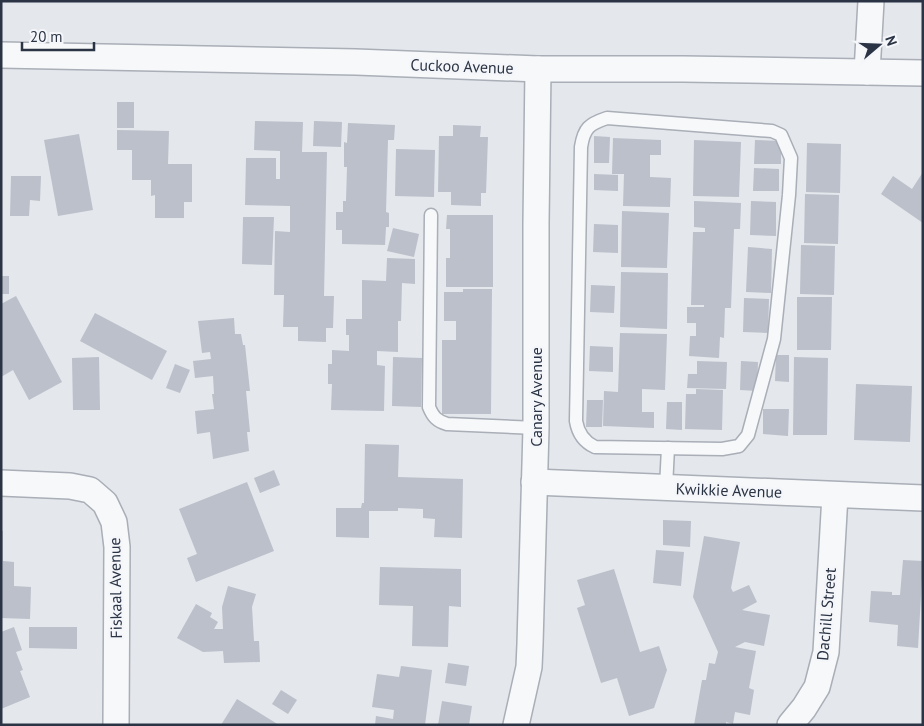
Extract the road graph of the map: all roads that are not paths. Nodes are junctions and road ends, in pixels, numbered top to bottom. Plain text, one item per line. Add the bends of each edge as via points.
1 (871, 1) edge
2 (1, 55) edge
3 (538, 69) junction
4 (866, 72) junction
5 (923, 73) edge
6 (431, 215) dead end
7 (536, 428) junction
8 (668, 448) junction
9 (534, 482) junction
10 (1, 483) edge
11 (666, 488) junction
12 (835, 495) junction
13 (923, 498) edge
14 (116, 725) edge
15 (516, 725) edge
16 (790, 725) edge

1 - 4 street
2 - 3 street, Cuckoo Avenue
3 - 4 street, Cuckoo Avenue
3 - 7 street, Canary Avenue
4 - 5 street, Cuckoo Avenue
6 - 7 lane via 429,408 439,422 447,424
7 - 9 street, Canary Avenue
8 - 8 lane via 730,449 739,446 748,435 774,339 790,196 791,158 781,135 772,131 607,118 590,126 583,134 581,147 577,430 589,445 596,447
8 - 11 lane
9 - 11 street, Kwikkie Avenue
9 - 15 street, Canary Avenue via 529,667
10 - 14 street, Fiskaal Avenue via 70,486 90,490 105,503 114,522 117,547
11 - 12 street, Kwikkie Avenue
12 - 13 street, Kwikkie Avenue
12 - 16 street, Dachill Street via 826,652 816,687

